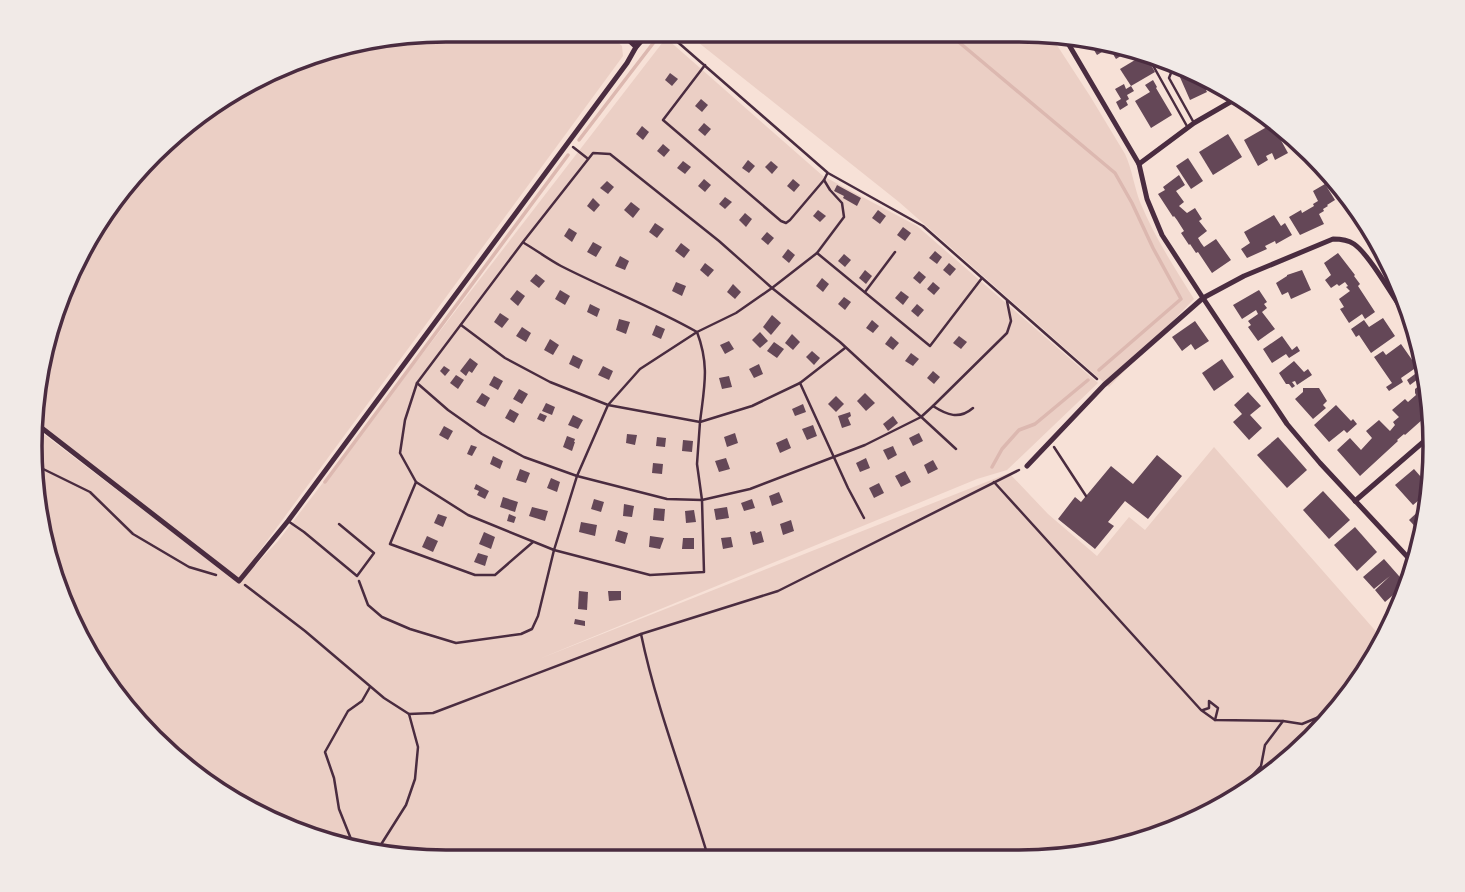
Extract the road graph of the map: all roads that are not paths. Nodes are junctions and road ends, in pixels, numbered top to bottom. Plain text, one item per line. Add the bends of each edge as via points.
1 (631, 42) edge
2 (640, 42) edge
3 (1069, 45) edge
4 (636, 47) junction
5 (1152, 64) edge
6 (1171, 73) dead end
7 (1231, 102) edge
8 (1194, 124) junction
9 (1188, 128) junction
10 (1139, 164) junction
11 (1203, 298) junction
12 (1396, 301) edge
13 (43, 429) edge
14 (1423, 443) edge
15 (1027, 466) road end
16 (1355, 501) junction
17 (288, 521) junction
18 (339, 524) dead end
19 (1407, 557) edge

1 - 4 street
2 - 4 street
3 - 10 street
4 - 17 street
5 - 9 lane
6 - 8 lane via 1169,78
7 - 8 street
8 - 9 street
9 - 10 street
10 - 11 street via 1161,234
11 - 12 street via 1244,276 1342,239 1365,254
11 - 15 street via 1104,384
11 - 16 street via 1287,424
13 - 17 street via 239,581
14 - 16 street
16 - 19 street
17 - 18 lane via 357,576 374,553

